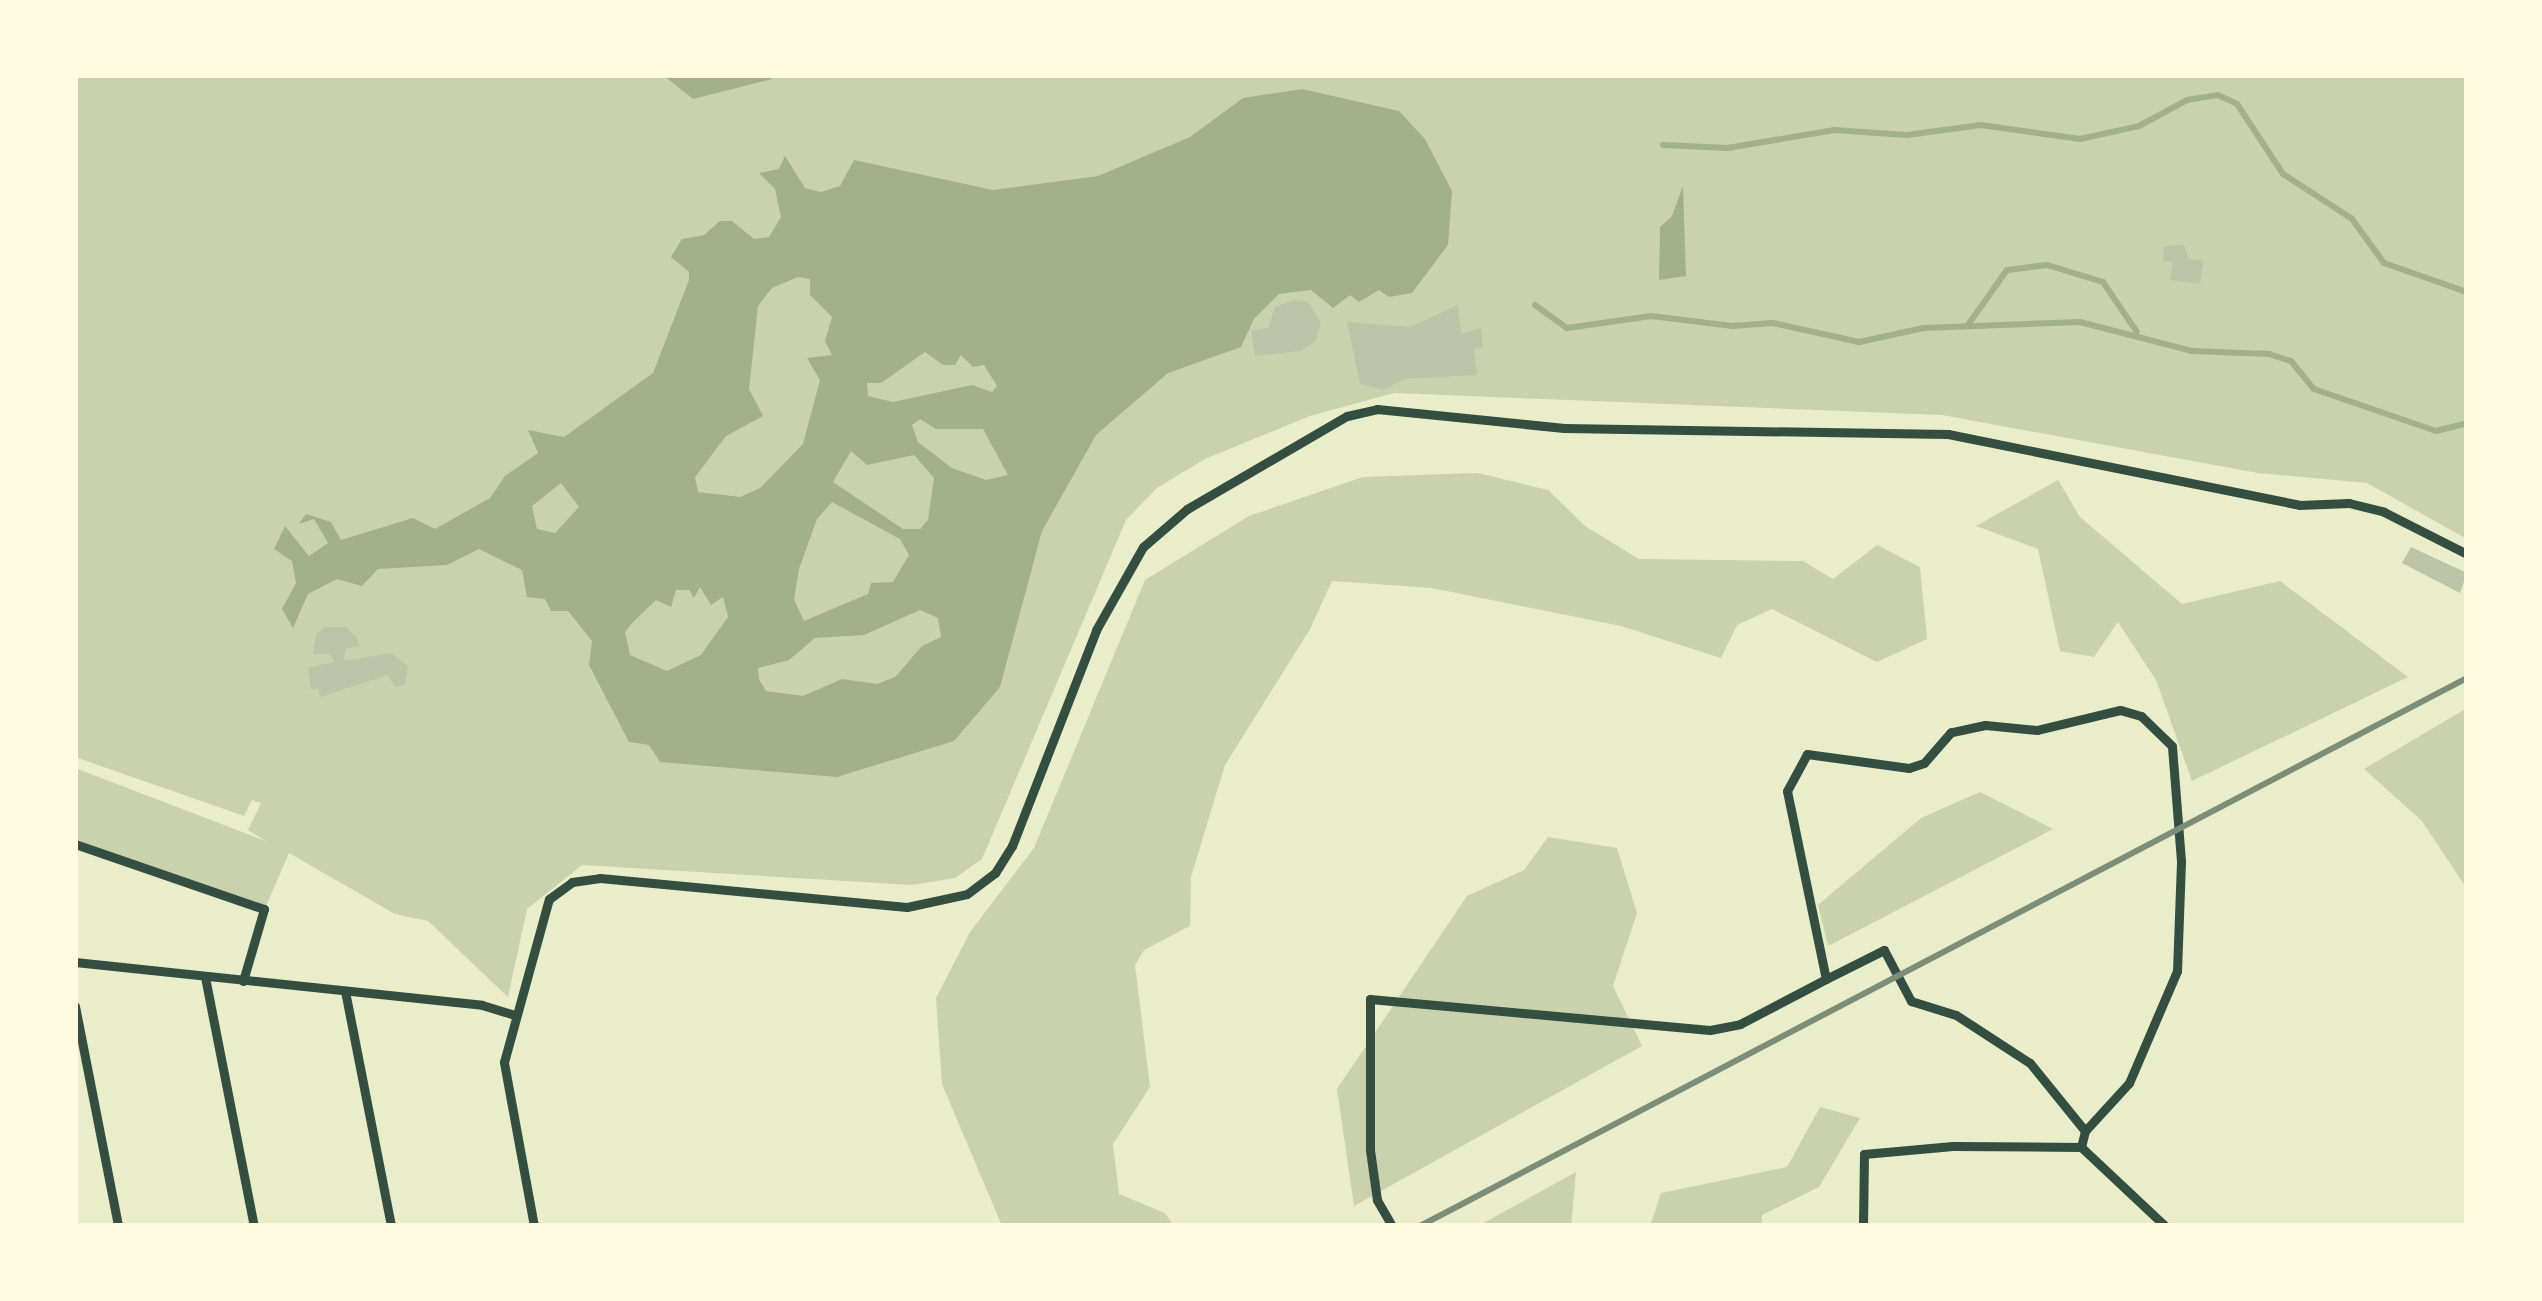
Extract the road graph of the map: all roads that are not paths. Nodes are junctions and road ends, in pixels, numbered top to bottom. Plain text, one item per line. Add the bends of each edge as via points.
1 (2467, 554) edge
2 (75, 844) edge
3 (75, 962) edge
4 (205, 977) junction
5 (1826, 979) junction
6 (243, 980) junction
7 (345, 992) junction
8 (75, 1006) edge
9 (514, 1014) junction
10 (2085, 1132) junction
11 (2081, 1147) junction
12 (1391, 1225) edge
13 (118, 1226) edge
14 (254, 1226) edge
15 (391, 1226) edge
16 (534, 1226) edge
17 (1863, 1226) edge
18 (2165, 1226) edge

1 - 9 street via 2349,502 2298,505 1964,436 1564,428 1377,409 1356,413 1187,509 1143,548 1096,630 1012,846 984,884 948,902 907,907 600,878 572,882 540,917
2 - 6 street via 264,909
3 - 4 street
4 - 6 street
4 - 14 street
5 - 10 street via 1884,950 1911,1001 1956,1015 2030,1063
5 - 10 street via 1787,791 1808,754 1908,768 1924,763 1951,732 1985,725 2038,730 2120,710 2159,729 2172,746 2177,784 2178,971 2130,1083
5 - 12 street via 1740,1024 1710,1030 1370,999 1370,1150 1377,1200
6 - 7 street
7 - 9 street
7 - 15 street
8 - 13 street
9 - 16 street via 504,1062
10 - 11 street
11 - 17 street via 1872,1151 1860,1160
11 - 18 street

